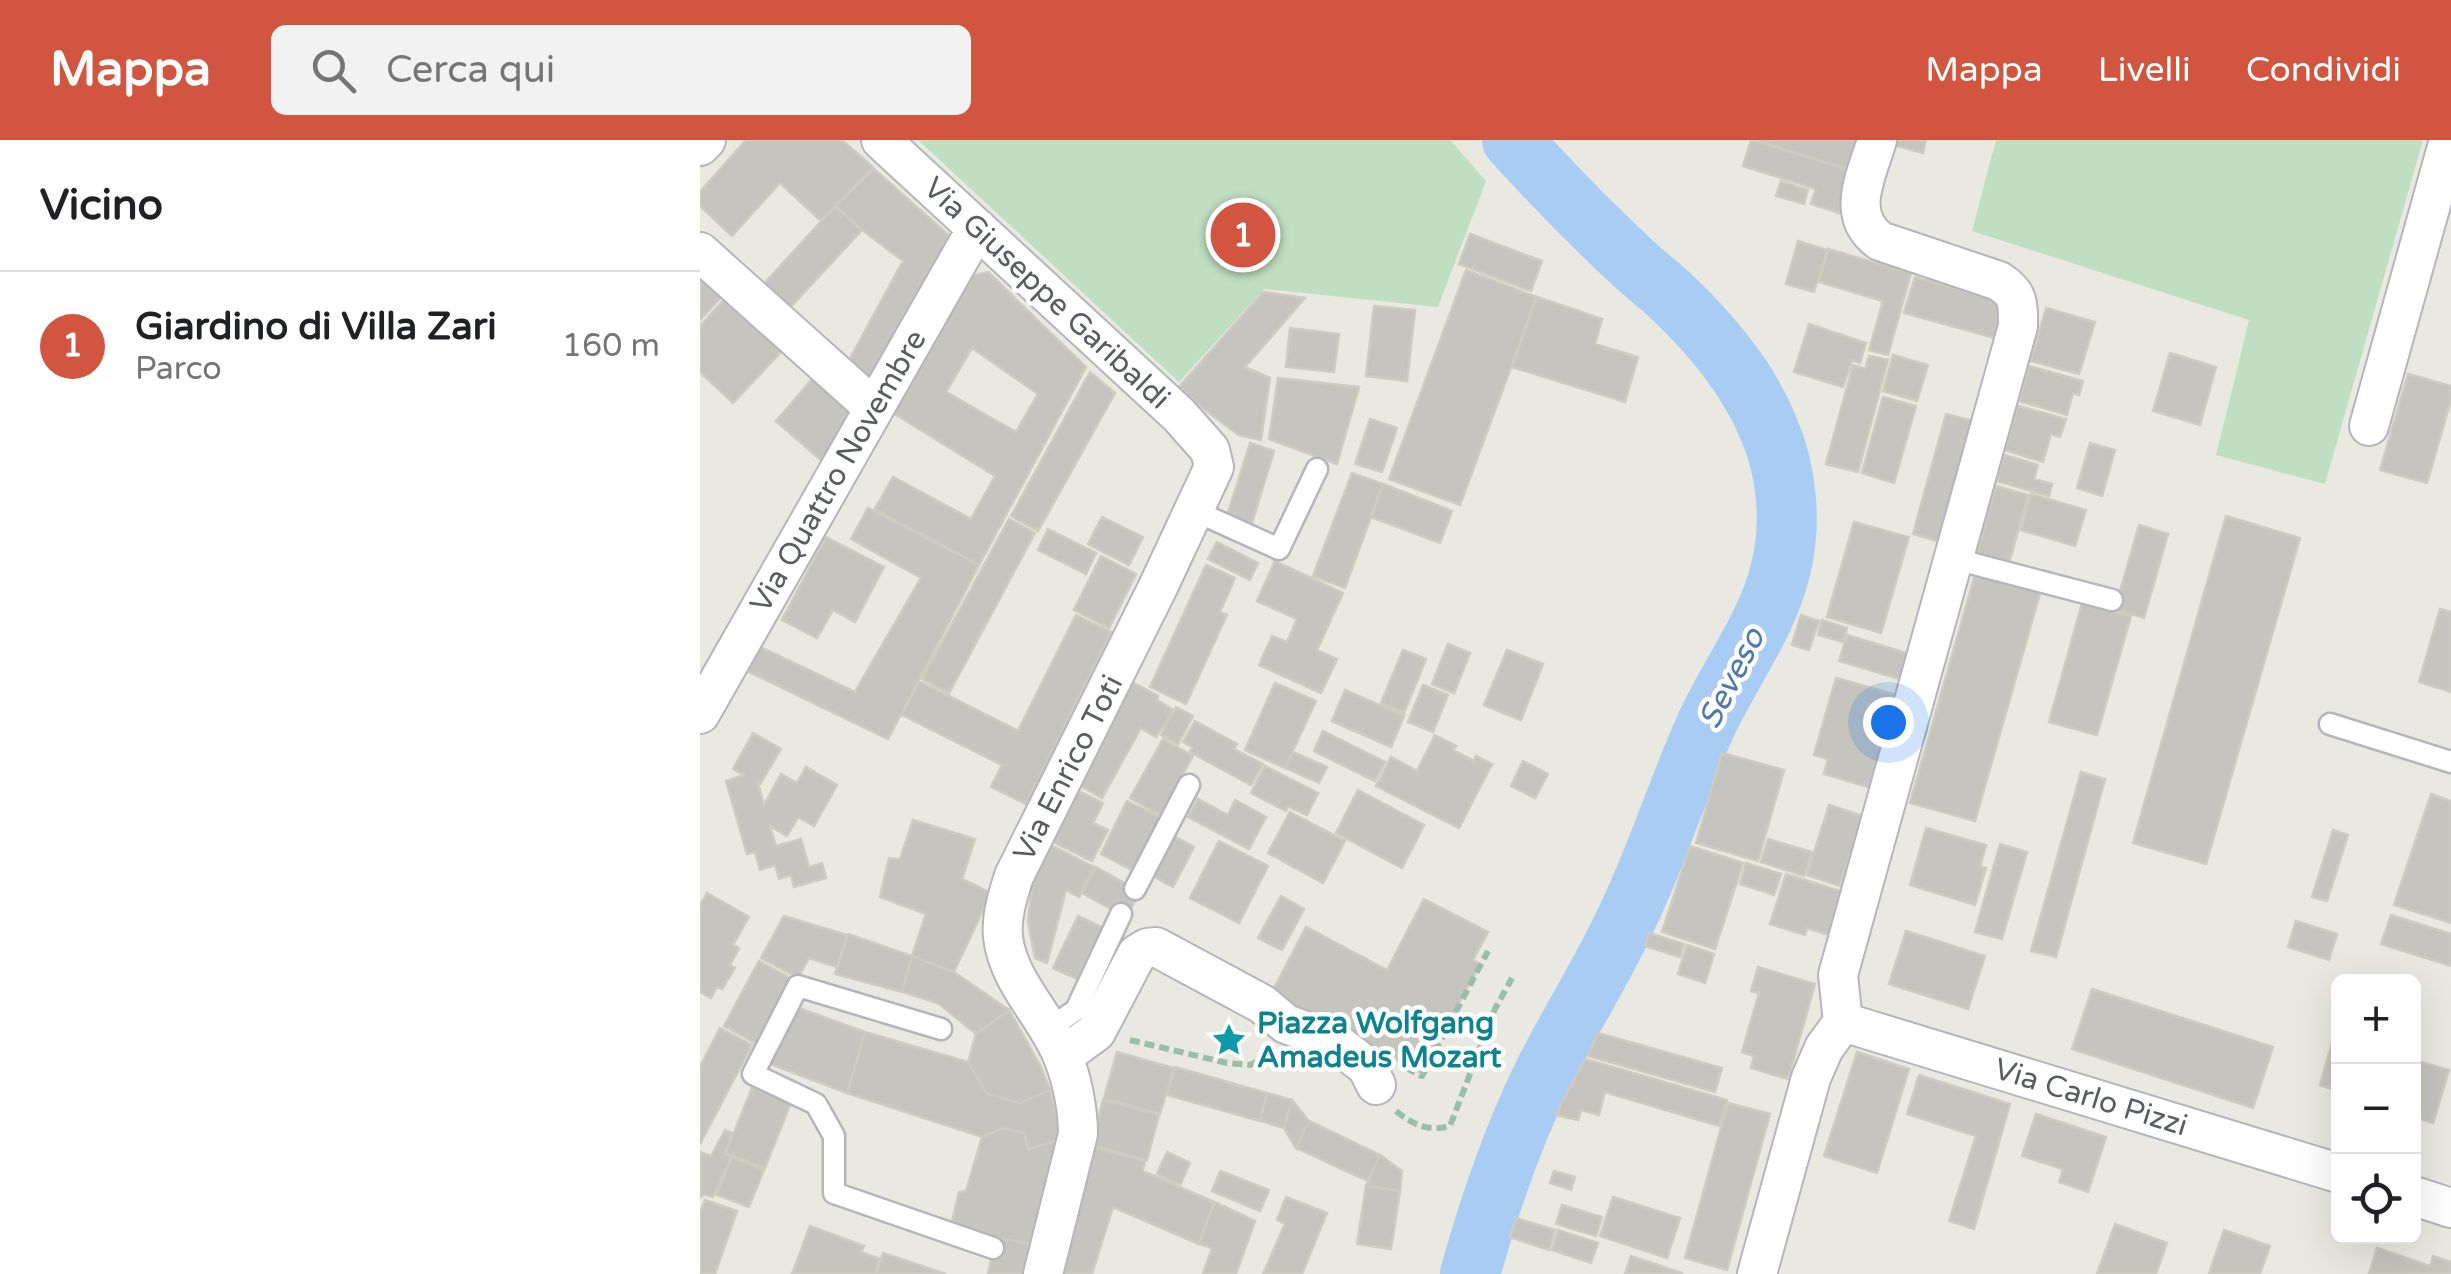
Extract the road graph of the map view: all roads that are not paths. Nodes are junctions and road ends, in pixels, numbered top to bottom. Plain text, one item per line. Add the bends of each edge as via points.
1 (706, 140) edge
2 (880, 140) edge
3 (1877, 140) edge
4 (2448, 140) edge
5 (700, 146) edge
6 (977, 228) junction
7 (700, 252) edge
8 (874, 408) junction
9 (2369, 426) dead end
10 (1210, 450) joint
11 (1317, 469) dead end
12 (1195, 511) junction
13 (1955, 558) junction
14 (2112, 600) dead end
15 (702, 704) edge
16 (2330, 724) dead end
17 (2451, 762) edge
18 (1190, 785) dead end
19 (1135, 889) dead end
20 (1121, 914) dead end
21 (1843, 1022) junction
22 (941, 1029) dead end
23 (1055, 1043) junction
24 (1387, 1099) road end
25 (2331, 1171) edge
26 (2421, 1198) edge
27 (2451, 1208) edge
28 (993, 1248) dead end
29 (1041, 1264) edge
30 (1757, 1274) edge

1 - 5 street
2 - 6 street, Via Giuseppe Garibaldi
3 - 13 street via 1860,199 1868,233 1999,281 2013,290 2018,304 2018,326
4 - 9 street
6 - 8 street, Via Quattro Novembre
6 - 10 street, Via Giuseppe Garibaldi
7 - 8 street
8 - 15 street, Via Quattro Novembre
10 - 12 street, Via Enrico Toti via 1214,467
11 - 12 lane via 1279,549
12 - 23 street, Via Enrico Toti via 1007,900 1006,948
13 - 14 lane
13 - 21 street via 1838,975
16 - 17 lane
18 - 19 lane
20 - 23 lane
21 - 25 street, Via Carlo Pizzi
21 - 30 street via 1811,1078
22 - 28 lane via 798,986 754,1074 816,1104 834,1136 834,1193
23 - 24 street via 1096,1032 1137,954 1156,947 1352,1053
23 - 29 street, Via Enrico Toti via 1078,1134
26 - 27 street

